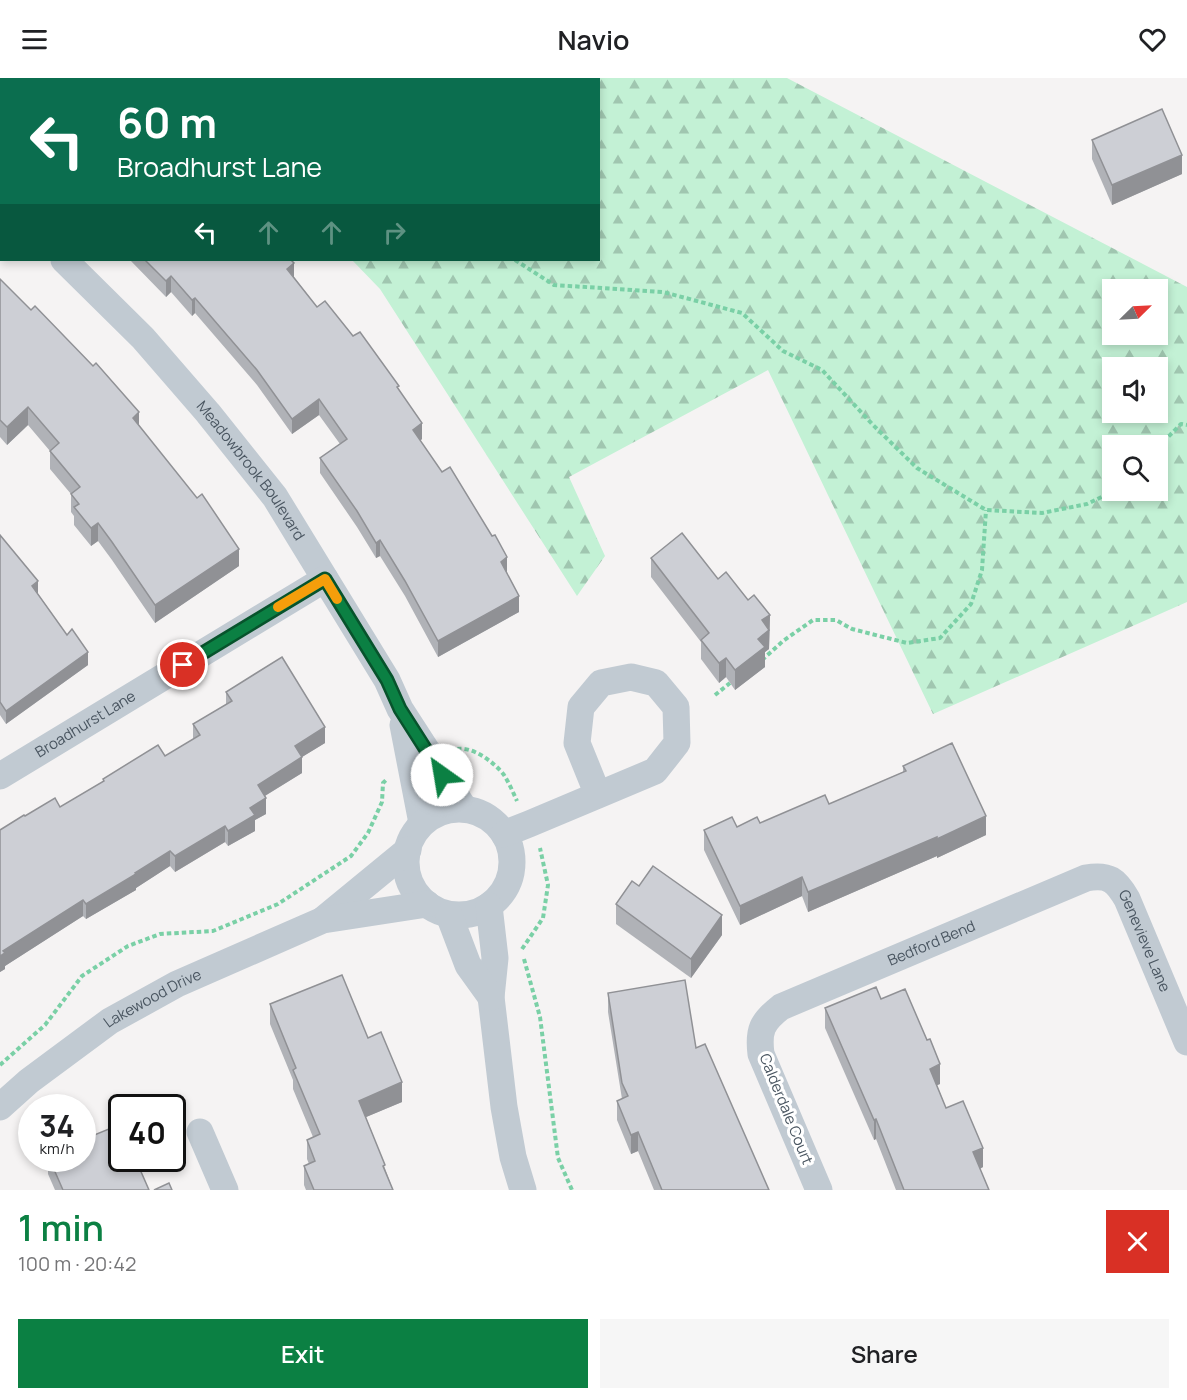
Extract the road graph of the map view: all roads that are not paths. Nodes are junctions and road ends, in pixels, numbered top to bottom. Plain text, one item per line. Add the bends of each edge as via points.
1 (65, 261) edge
2 (325, 579) junction
3 (400, 709) junction
4 (0, 776) edge
5 (598, 795) junction
6 (464, 808) junction
7 (422, 823) junction
8 (504, 834) junction
9 (408, 850) junction
10 (1110, 878) joint
11 (489, 906) junction
12 (438, 909) junction
13 (323, 920) junction
14 (491, 997) junction
15 (762, 1026) joint
16 (1187, 1042) edge
17 (0, 1107) edge
18 (200, 1132) dead end
19 (225, 1190) edge
20 (523, 1190) edge
21 (819, 1190) edge

1 - 2 street, Meadowbrook Boulevard via 143,338 208,413 275,497
2 - 3 street, Meadowbrook Boulevard via 387,680
2 - 4 street, Broadhurst Lane
3 - 6 street, Meadowbrook Boulevard
3 - 7 street, Meadowbrook Boulevard
5 - 5 street via 655,771 677,743 676,707 656,683 631,676 601,683 581,707 577,743
5 - 8 street
6 - 7 street via 449,809
6 - 8 street via 492,819
7 - 9 street
8 - 11 street via 512,858 511,874 506,888
9 - 12 street via 410,880 417,893
9 - 13 street, Lakewood Drive
10 - 15 street, Bedford Bend via 1086,878 781,1007
10 - 16 street, Genevieve Lane via 1126,899
11 - 12 street via 470,914
11 - 14 street via 495,958
12 - 13 street, Lakewood Drive
12 - 14 street via 468,965
13 - 17 street, Lakewood Drive via 177,984 110,1021
14 - 20 street via 504,1107
15 - 21 street, Calderdale Court via 761,1054
18 - 19 street

